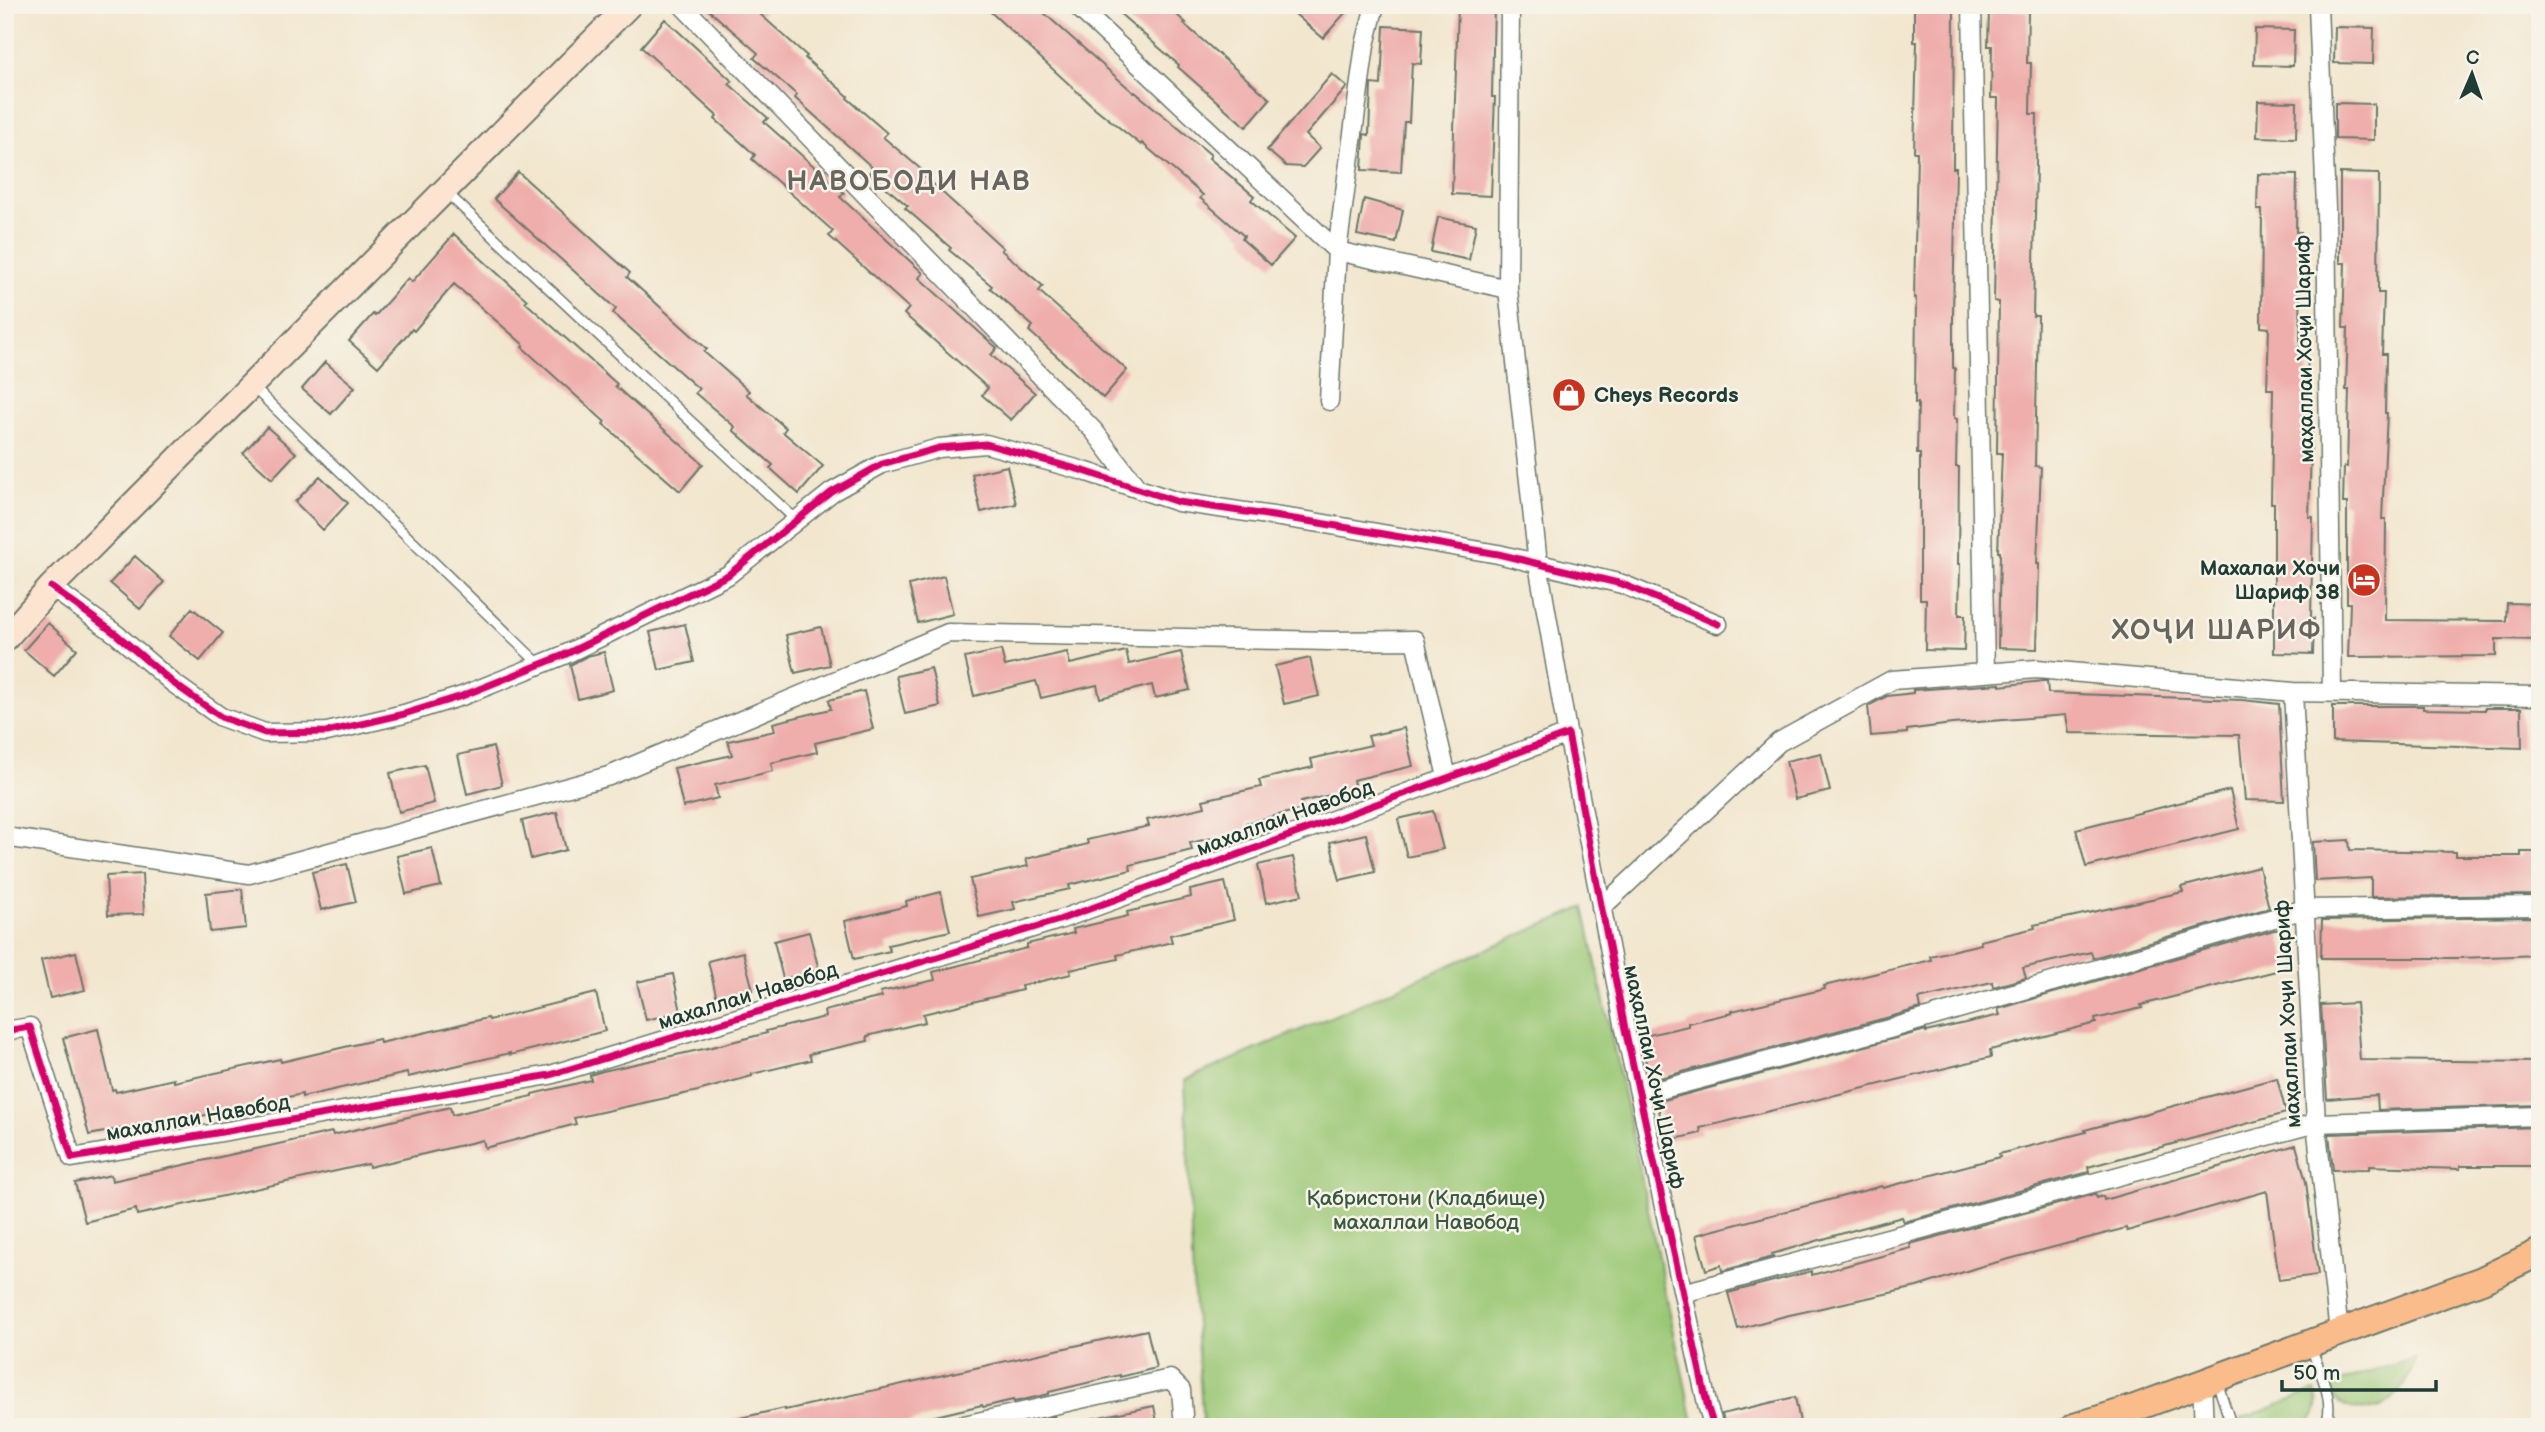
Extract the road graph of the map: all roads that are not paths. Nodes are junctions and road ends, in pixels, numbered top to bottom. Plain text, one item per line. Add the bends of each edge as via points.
1 (629, 5) edge
2 (682, 5) edge
3 (1076, 5) edge
4 (1375, 5) edge
5 (1510, 5) edge
6 (1972, 5) edge
7 (2318, 5) edge
8 (446, 191) junction
9 (1337, 251) junction
10 (1508, 289) junction
11 (252, 386) junction
12 (1329, 401) dead end
13 (1138, 489) junction
14 (796, 520) junction
15 (1538, 564) junction
16 (51, 587) junction
17 (1718, 624) dead end
18 (5, 639) edge
19 (540, 665) junction
20 (1985, 673) junction
21 (2293, 692) junction
22 (2332, 692) junction
23 (2540, 696) edge
24 (1568, 738) junction
25 (1447, 777) junction
26 (5, 836) edge
27 (2540, 906) edge
28 (1601, 908) junction
29 (2305, 909) junction
30 (5, 1031) edge
31 (1640, 1095) junction
32 (2540, 1116) edge
33 (2316, 1123) junction
34 (2540, 1252) edge
35 (1683, 1293) junction
36 (2339, 1333) junction
37 (2310, 1343) junction
38 (2208, 1380) junction
39 (955, 1427) edge
40 (1184, 1427) edge
41 (1714, 1427) edge
42 (2074, 1427) edge
43 (2204, 1427) edge
44 (2232, 1427) edge
45 (2323, 1427) edge

1 - 8 street
2 - 13 street via 1094,431
3 - 9 street
4 - 9 street via 1365,45
5 - 10 street, маҳаллаи Хоҷи Шариф
6 - 20 street
7 - 22 street, маҳаллаи Хоҷи Шариф via 2326,208
8 - 11 street
8 - 14 lane
9 - 10 street
9 - 12 street
10 - 15 street, маҳаллаи Хоҷи Шариф
11 - 16 street
11 - 19 lane
13 - 14 street via 986,444 939,448 882,464 832,492
13 - 15 street via 1178,502 1327,524
14 - 19 street via 728,575
15 - 17 street via 1622,584
15 - 24 street, маҳаллаи Хоҷи Шариф
16 - 18 street
16 - 19 street via 222,717 265,733 327,733 404,714
20 - 21 street via 2038,669
20 - 28 street via 1892,680 1779,742
21 - 22 street
21 - 29 street, маҳаллаи Хоҷи Шариф
22 - 23 street
24 - 25 street, махаллаи Навобод
24 - 28 street, маҳаллаи Хоҷи Шариф
25 - 26 street via 1415,640 948,633 608,776 249,874
25 - 30 street, махаллаи Навобод via 1059,920 536,1077 72,1158 30,1027
27 - 29 street
28 - 31 street, маҳаллаи Хоҷи Шариф
29 - 31 street via 1889,1029
29 - 33 street, маҳаллаи Хоҷи Шариф
31 - 35 street, маҳаллаи Хоҷи Шариф
32 - 33 street
33 - 35 street
33 - 36 street, маҳаллаи Хоҷи Шариф
34 - 36 main road via 2482,1280
35 - 41 street, маҳаллаи Хоҷи Шариф
36 - 37 main road
37 - 38 main road
37 - 45 lane via 2330,1405
38 - 42 main road
38 - 43 street
38 - 44 lane
39 - 40 street via 1170,1379 1181,1390

